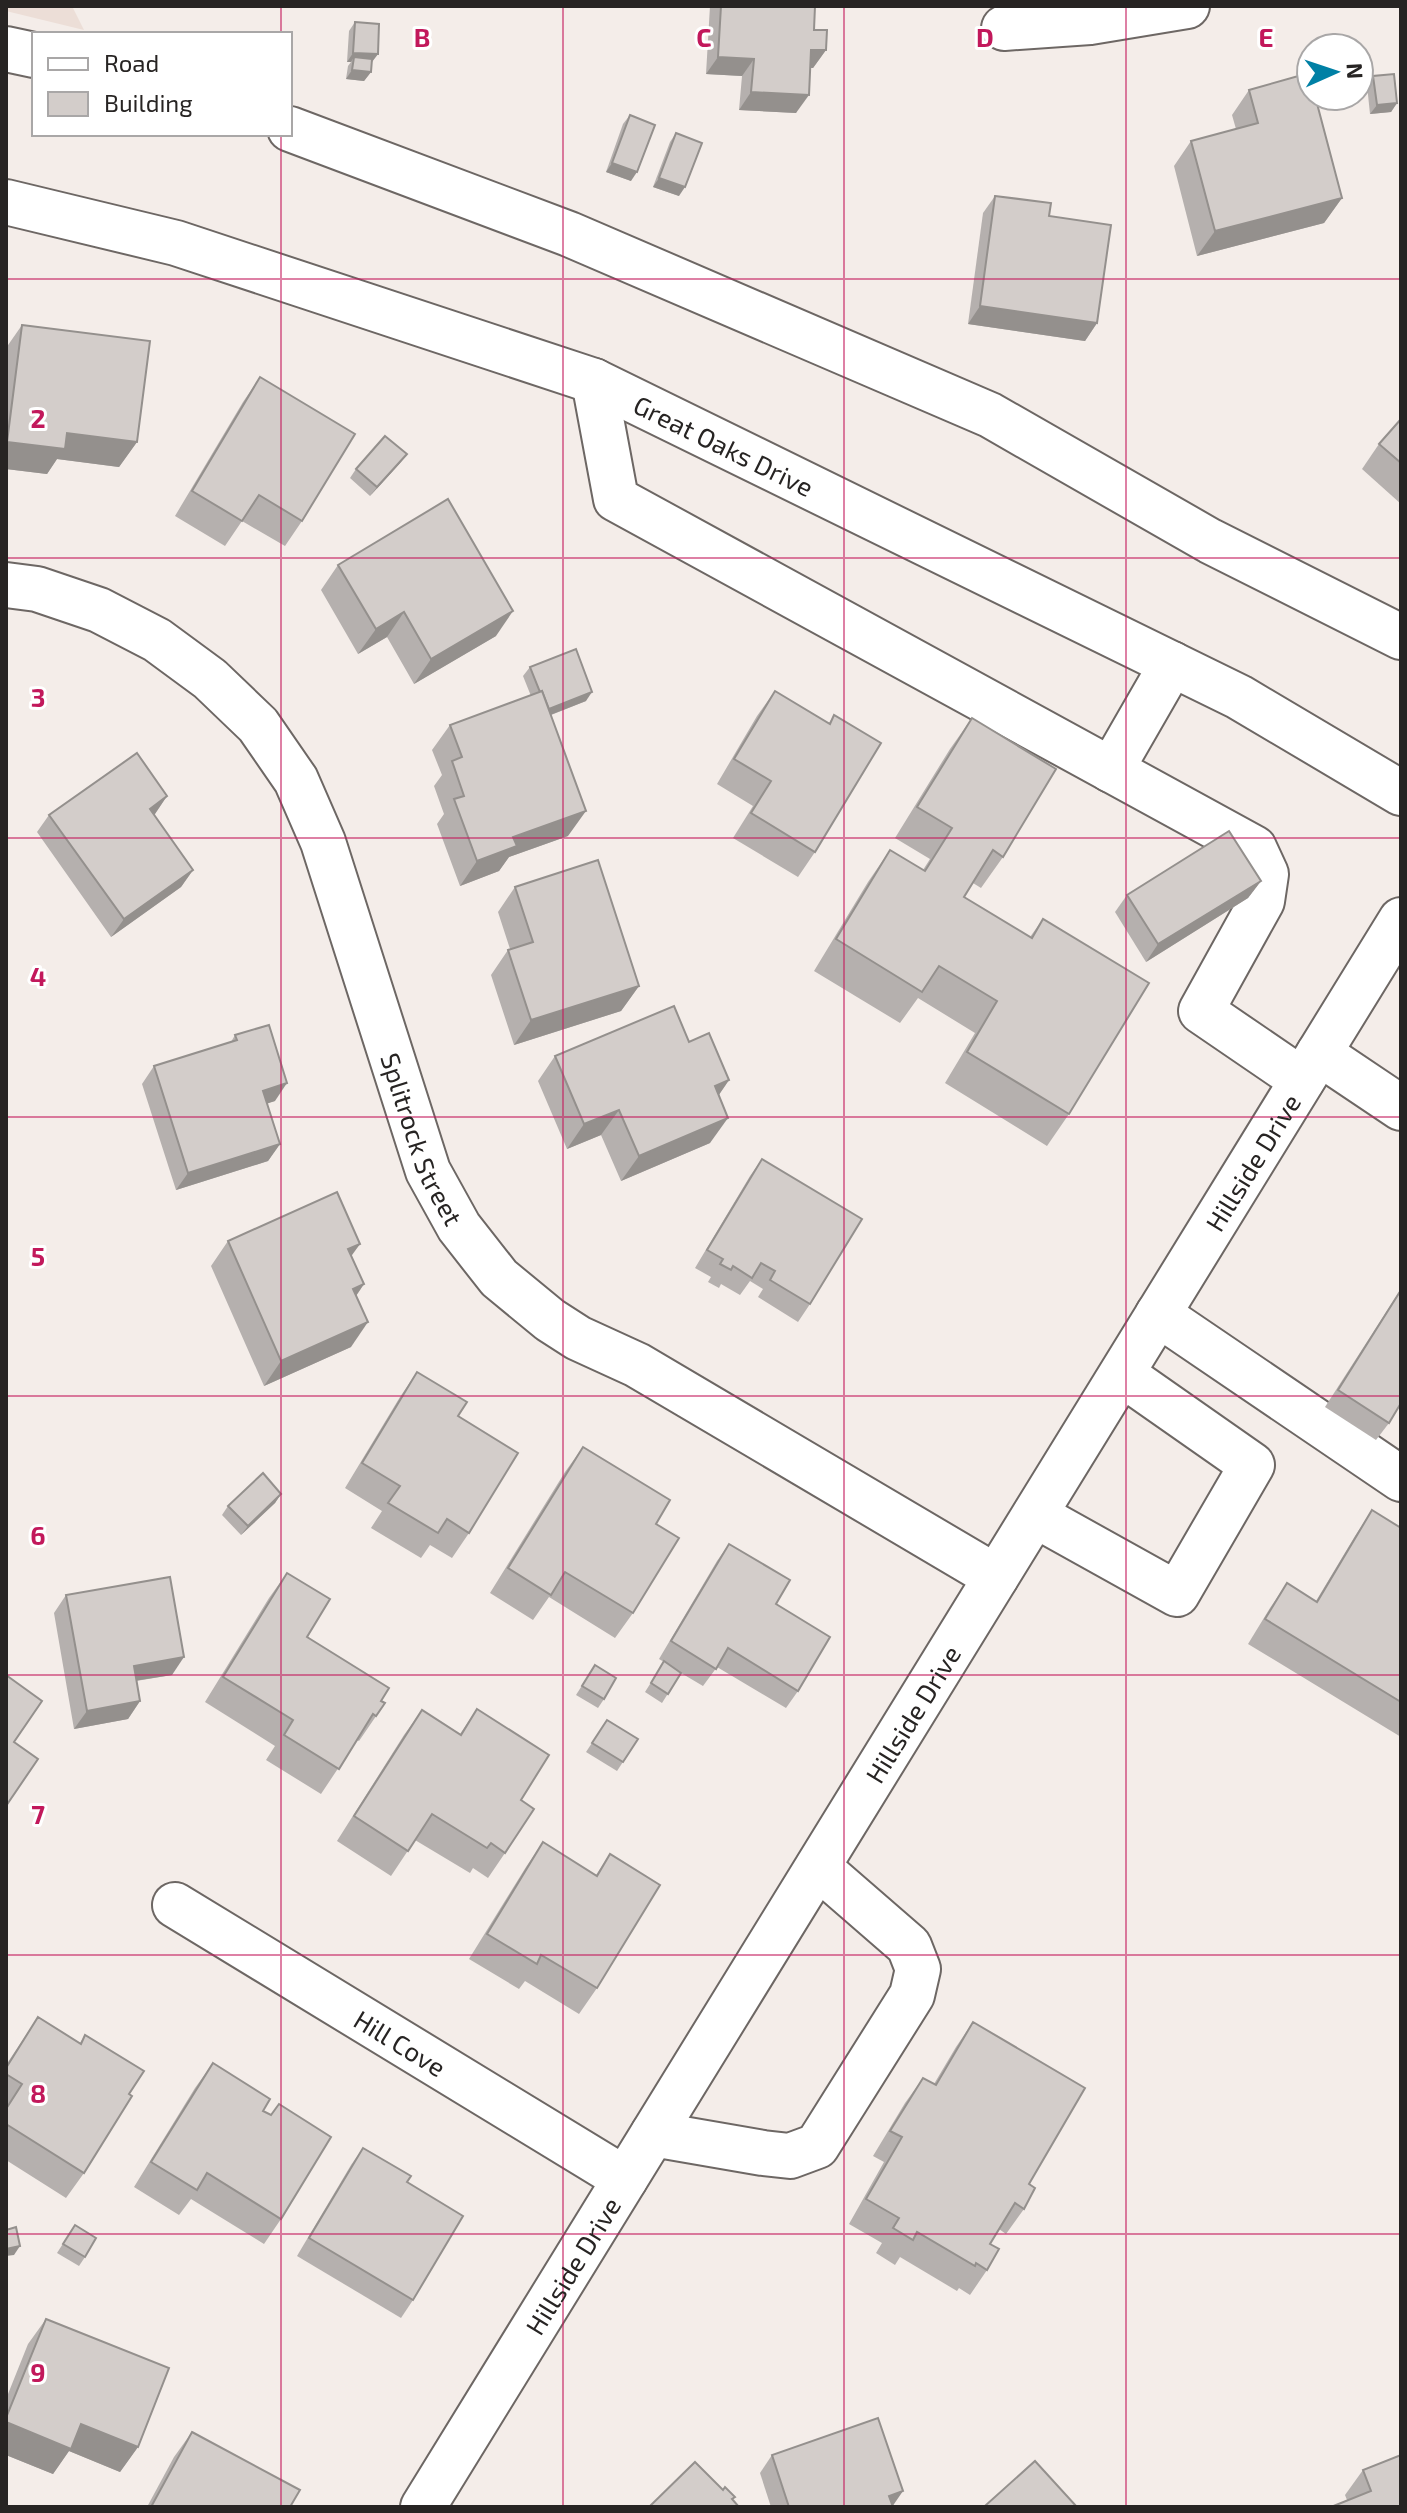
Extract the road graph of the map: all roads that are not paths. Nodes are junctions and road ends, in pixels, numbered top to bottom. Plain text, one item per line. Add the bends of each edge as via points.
1 (1187, 6) edge
2 (1004, 28) dead end
3 (6, 49) edge
4 (32, 55) edge
5 (292, 130) edge
6 (6, 202) edge
7 (594, 381) junction
8 (6, 585) edge
9 (1401, 637) edge
10 (1172, 664) junction
11 (1111, 770) junction
12 (1401, 793) edge
13 (1401, 920) edge
14 (1310, 1066) junction
15 (1401, 1108) edge
16 (1158, 1314) junction
17 (1122, 1374) junction
18 (1401, 1479) edge
19 (1035, 1515) junction
20 (996, 1577) junction
21 (818, 1867) junction
22 (175, 1905) dead end
23 (653, 2134) junction
24 (625, 2179) junction
25 (423, 2507) edge

1 - 2 street via 1090,22
3 - 4 street
5 - 9 street via 569,234 990,415 1210,541
6 - 7 street, Great Oaks Drive via 176,243
7 - 10 street, Great Oaks Drive
7 - 11 street via 616,499
8 - 20 street, Splitrock Street via 37,589 99,610 157,640 210,679 258,725 296,780 323,842 428,1171 459,1227 499,1278 578,1338 637,1365
10 - 11 street
10 - 12 street, Great Oaks Drive via 1239,697
11 - 14 street via 1254,848 1266,874 1262,901 1201,1011
13 - 14 street, Hillside Drive
14 - 15 street
14 - 16 street, Hillside Drive
16 - 17 street, Hillside Drive
16 - 18 street
17 - 19 street, Hillside Drive
17 - 19 street via 1252,1465 1177,1594
19 - 20 street, Hillside Drive
20 - 21 street, Hillside Drive
21 - 23 street, Hillside Drive
21 - 23 street via 909,1946 918,1969 912,1995 817,2146 790,2156
22 - 24 street, Hill Cove
23 - 24 street, Hillside Drive
24 - 25 street, Hillside Drive

